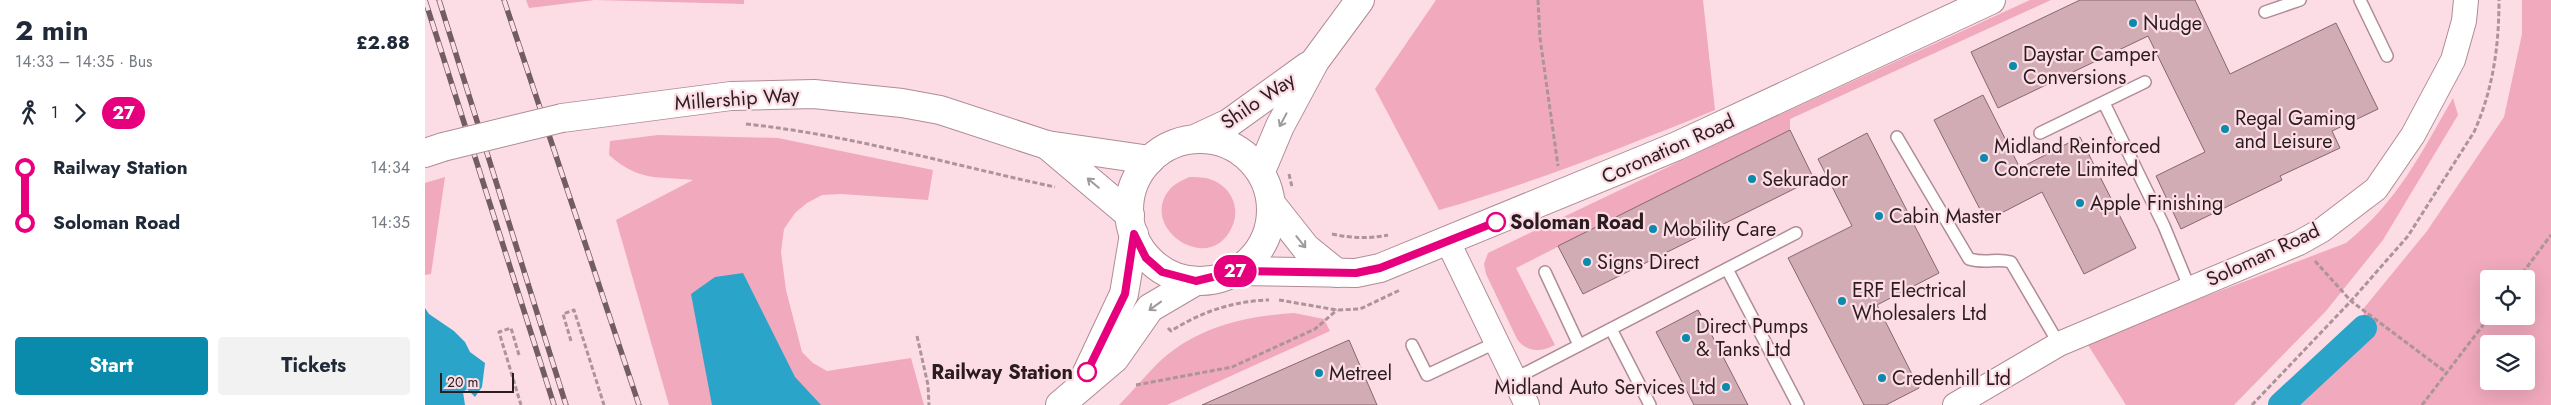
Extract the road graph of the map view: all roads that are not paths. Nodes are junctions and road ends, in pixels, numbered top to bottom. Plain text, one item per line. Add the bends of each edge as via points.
1 (1360, 0) edge
2 (1991, 0) edge
3 (2300, 0) edge
4 (2360, 0) edge
5 (2466, 0) edge
6 (2265, 12) dead end
7 (2387, 56) dead end
8 (1315, 61) junction
9 (2145, 82) dead end
10 (2104, 104) junction
11 (2040, 133) dead end
12 (1199, 137) junction
13 (1897, 137) dead end
14 (1047, 145) junction
15 (434, 150) edge
16 (1150, 160) junction
17 (1261, 171) junction
18 (1282, 199) junction
19 (1132, 224) junction
20 (1796, 233) dead end
21 (1448, 242) junction
22 (1727, 269) junction
23 (1237, 271) junction
24 (1545, 272) dead end
25 (1337, 273) junction
26 (1196, 281) junction
27 (2190, 289) junction
28 (1611, 329) junction
29 (1495, 343) junction
30 (1412, 344) dead end
31 (2059, 344) junction
32 (1579, 345) junction
33 (1514, 379) junction
34 (1070, 396) edge
35 (1527, 405) edge
36 (1650, 405) edge
37 (1798, 405) edge
38 (1955, 405) edge

1 - 8 main road, Shilo Way
2 - 21 main road, Coronation Road via 1677,146
3 - 6 lane
4 - 7 lane
5 - 27 street, Soloman Road via 2453,60 2413,134 2376,189 2322,230 2299,243
8 - 12 main road, Shilo Way via 1229,123
8 -> 17 main road, Shilo Way via 1280,126
9 - 10 lane
10 - 11 lane
10 - 27 lane via 2164,226
12 - 16 main road via 1177,143
12 - 17 main road via 1241,151
13 - 31 lane via 1969,259 1981,263 2011,262
14 - 15 main road, Millership Way, bridge via 940,110 885,100 814,94 731,96 562,118
14 - 16 main road, Millership Way
19 -> 14 main road, Millership Way
16 - 19 main road via 1136,182
17 - 18 main road via 1267,185
18 - 23 main road via 1258,250
18 -> 25 main road via 1306,248
19 - 26 main road via 1146,258 1162,272
19 - 34 main road via 1125,294
20 - 22 lane
21 - 25 main road, Coronation Road via 1380,268
21 - 29 street
22 - 28 lane
22 - 37 lane
23 - 25 main road, Coronation Road
23 - 26 main road
24 - 32 lane
26 -> 34 main road via 1150,308 1115,358
27 - 31 street, Soloman Road
28 - 32 lane
28 - 36 lane
29 - 30 lane via 1427,375
29 - 33 street
31 - 38 street, Soloman Road
32 - 33 lane
33 - 35 street

